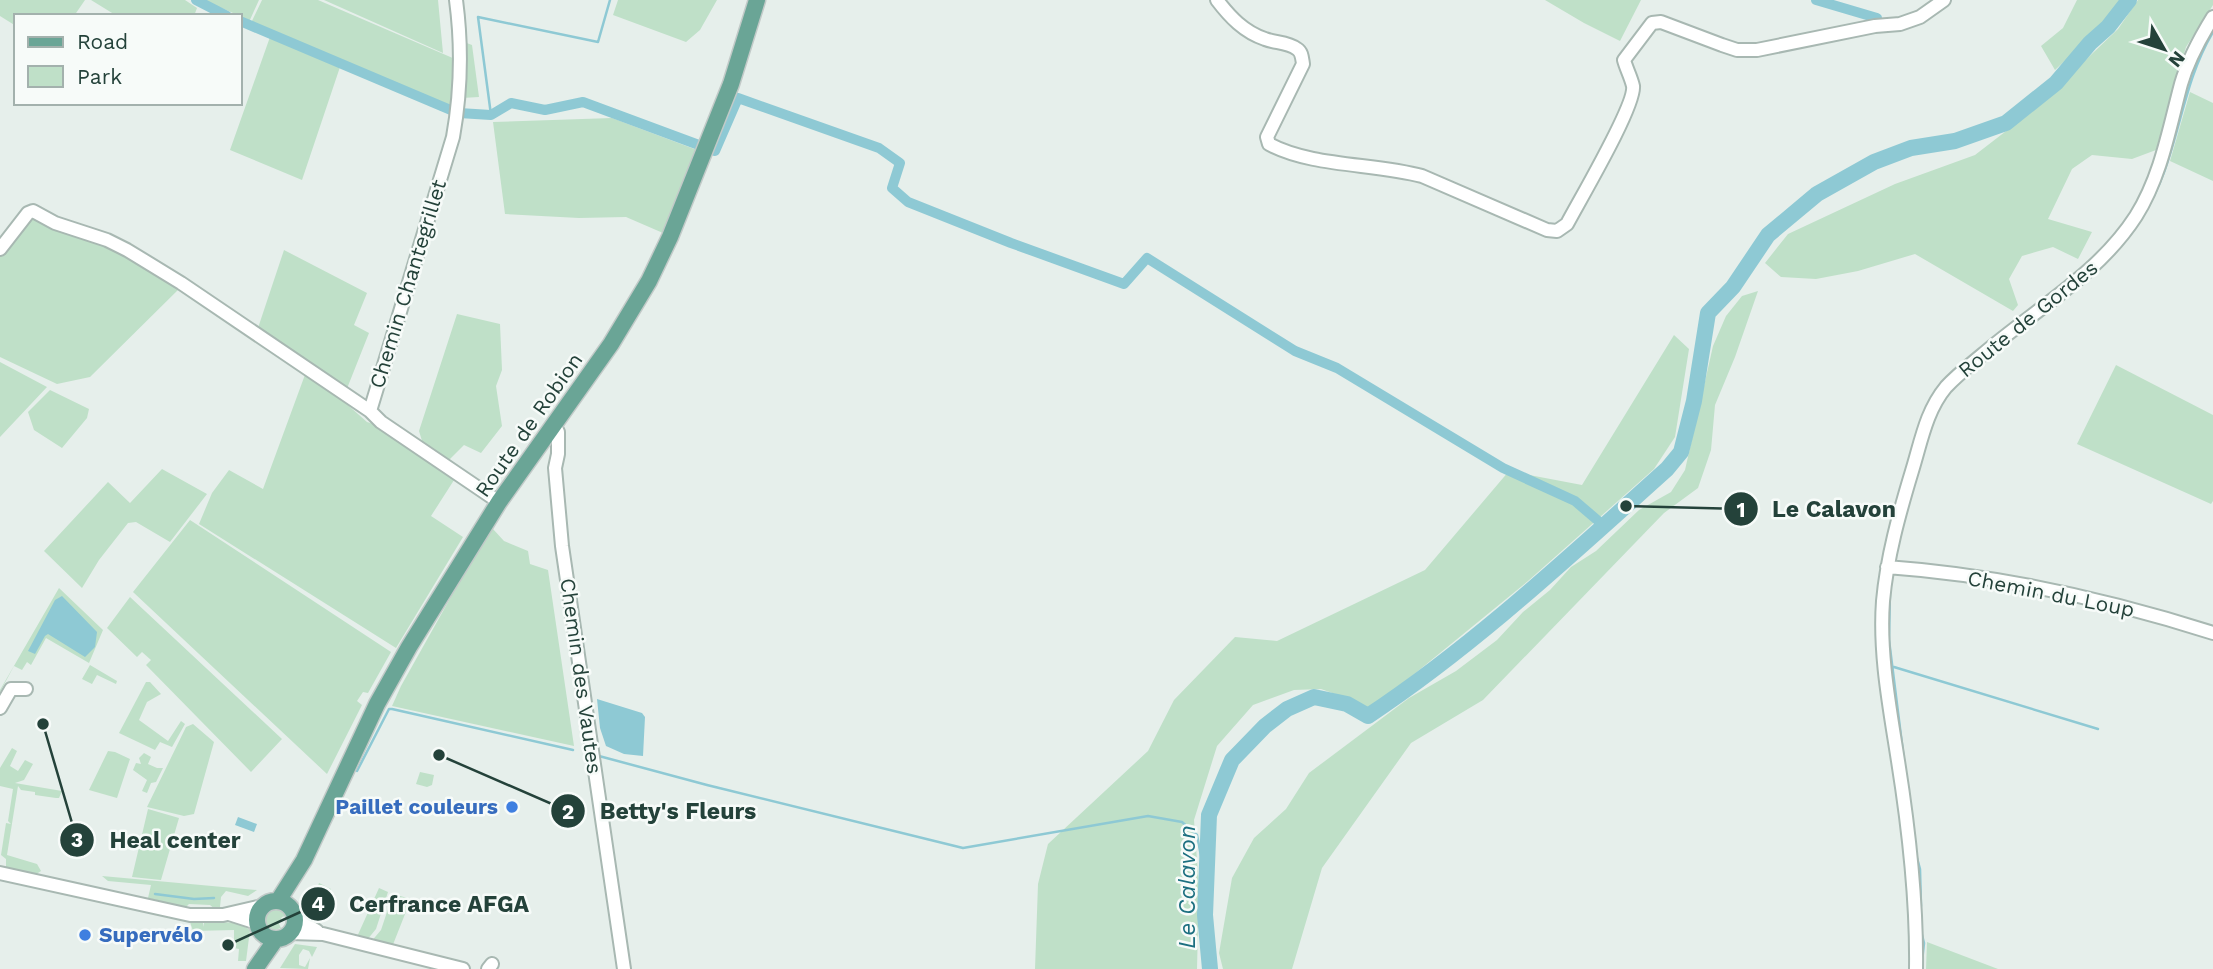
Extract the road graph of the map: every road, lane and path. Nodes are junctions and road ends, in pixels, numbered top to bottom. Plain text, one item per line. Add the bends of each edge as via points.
1 (456, 0) edge
2 (757, 0) edge
3 (1217, 0) edge
4 (1944, 0) edge
5 (2213, 17) edge
6 (0, 249) edge
7 (370, 411) junction
8 (554, 425) junction
9 (499, 502) junction
10 (1887, 567) junction
11 (2213, 633) edge
12 (26, 689) dead end
13 (0, 708) edge
14 (304, 860) junction
15 (0, 873) edge
16 (270, 903) junction
17 (229, 914) junction
18 (279, 926) junction
19 (428, 964) edge
20 (257, 966) edge
21 (463, 969) edge
22 (624, 969) edge
23 (1916, 969) edge

1 - 7 street, Chemin Chantegrillet via 460,58 453,136
2 - 8 main road, Route de Robion via 731,84 649,281
3 - 4 street via 1242,27 1298,49 1302,55 1303,64 1267,137 1269,144 1305,156 1423,176 1557,231 1567,224 1611,144 1633,86 1624,60 1652,23 1661,22 1737,50 1757,50 1900,23 1920,17
5 - 10 street, Route de Gordes via 2197,43 2160,162 2136,217 2085,275 1981,355 1938,399 1903,499
6 - 7 street via 33,211 107,240 181,283
7 - 9 street, Chemin Chantegrillet
8 - 9 main road, Route de Robion
8 - 22 street, Chemin des Vautes via 558,432 555,468 562,546
9 - 14 main road, Route de Robion via 377,704
10 - 11 street, Chemin du Loup via 2092,597
10 - 23 street, Route de Gordes via 1882,629 1909,834
12 - 13 street via 11,689
14 - 16 main road, Route de Robion via 284,895
14 - 18 main road, Route de Robion
15 - 17 street via 190,915
16 - 17 street
16 - 18 main road via 284,902
16 - 18 main road, Route de Robion via 257,917
17 - 18 street
18 - 19 street
18 - 20 main road, Route de Robion
19 - 21 street

